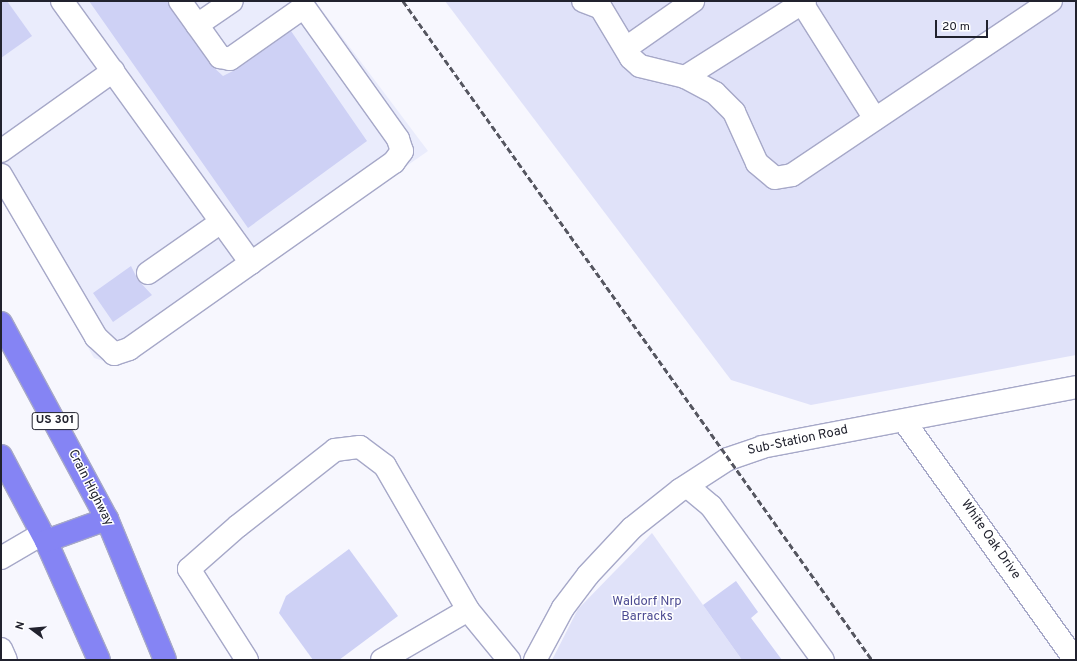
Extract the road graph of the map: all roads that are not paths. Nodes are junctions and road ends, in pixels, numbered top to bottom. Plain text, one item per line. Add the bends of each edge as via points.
1 (62, 1) edge
2 (180, 1) edge
3 (232, 1) edge
4 (693, 1) edge
5 (1051, 1) edge
6 (804, 2) edge
7 (598, 3) edge
8 (306, 4) edge
9 (197, 25) junction
10 (626, 48) junction
11 (113, 72) junction
12 (685, 77) junction
13 (875, 119) junction
14 (1, 151) edge
15 (1, 175) edge
16 (221, 222) junction
17 (251, 263) junction
18 (148, 273) dead end
19 (1, 323) edge
20 (1076, 387) edge
21 (904, 421) junction
22 (1, 456) edge
23 (687, 486) junction
24 (107, 519) junction
25 (44, 537) junction
26 (1, 558) edge
27 (468, 610) junction
28 (1, 649) edge
29 (389, 655) edge
30 (6, 660) edge
31 (99, 660) edge
32 (165, 660) edge
33 (247, 660) edge
34 (509, 660) edge
35 (535, 660) edge
36 (823, 660) edge
37 (1075, 660) edge

1 - 11 street
2 - 9 street
3 - 9 street
4 - 10 street
5 - 13 street
6 - 12 street
6 - 13 street
7 - 10 street
8 - 9 street via 230,59 220,57
8 - 17 street via 398,139 402,151 394,162
10 - 12 street via 640,66
11 - 14 street
11 - 16 street
12 - 13 street via 715,93 734,112 757,163 775,178 792,175
15 - 17 street via 96,337 114,354 129,349
16 - 17 street
16 - 18 street
19 - 24 highway, Crain Highway / US 301
20 - 21 street, Sub-Station Road
21 - 23 street, Sub-Station Road via 747,451 728,459
21 - 37 street, White Oak Drive
22 - 25 highway
23 - 35 street, Sub-Station Road via 632,528 588,575 563,608
23 - 36 street via 712,506
24 - 25 highway
24 - 32 highway, Crain Highway / US 301
25 - 26 street
25 - 31 highway
27 - 29 street
27 - 33 street via 385,466 360,447 335,450 238,526 189,569
27 - 34 street
28 - 30 street

